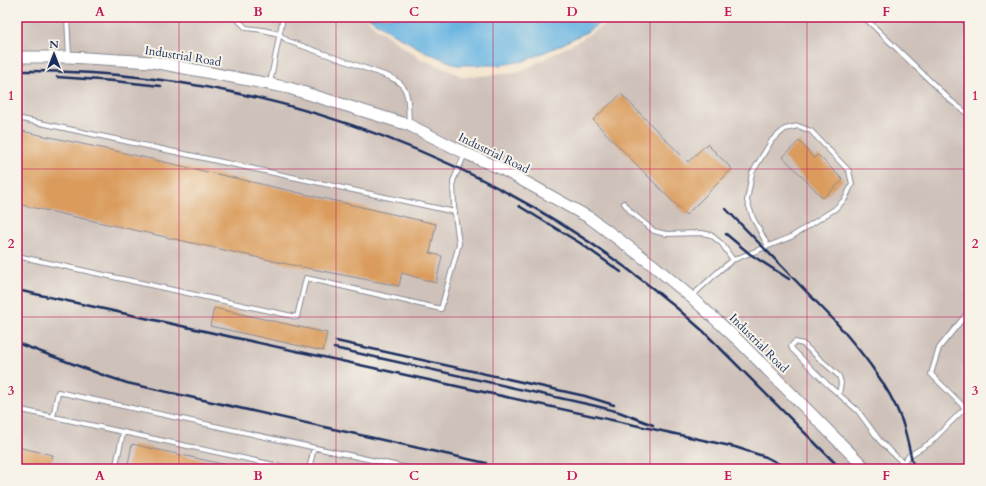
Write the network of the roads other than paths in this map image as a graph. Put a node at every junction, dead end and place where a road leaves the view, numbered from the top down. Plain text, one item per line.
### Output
1 (67, 17) edge
2 (239, 17) edge
3 (283, 17) edge
4 (864, 17) edge
5 (959, 17) edge
6 (969, 25) edge
7 (279, 34) junction
8 (17, 57) edge
9 (69, 57) junction
10 (269, 84) junction
11 (969, 115) edge
12 (17, 118) edge
13 (409, 125) junction
14 (465, 153) junction
15 (624, 203) dead end
16 (455, 212) junction
17 (768, 246) junction
18 (17, 256) edge
19 (733, 260) junction
20 (691, 297) junction
21 (969, 311) edge
22 (839, 394) junction
23 (969, 404) edge
24 (965, 408) junction
25 (17, 409) edge
26 (53, 417) junction
27 (123, 432) junction
28 (314, 448) junction
29 (903, 463) junction
30 (115, 469) edge
31 (293, 469) edge
32 (309, 469) edge
33 (413, 469) edge
34 (866, 469) edge
35 (896, 469) edge

1 - 9 lane
2 - 7 lane
3 - 7 lane
4 - 11 lane
5 - 6 lane
7 - 10 lane
7 - 13 lane
8 - 9 street, Industrial Road
9 - 10 street, Industrial Road
10 - 13 street, Industrial Road
12 - 16 lane
13 - 14 street, Industrial Road
14 - 16 lane
14 - 20 street, Industrial Road
15 - 19 lane
16 - 18 lane
17 - 17 lane
17 - 19 lane
19 - 20 lane
20 - 34 street, Industrial Road
21 - 24 lane
22 - 22 lane
22 - 29 lane
23 - 24 lane
24 - 29 lane
25 - 26 lane
26 - 27 lane
26 - 28 lane
27 - 30 lane
27 - 31 lane
28 - 32 lane
28 - 33 lane
29 - 35 lane

